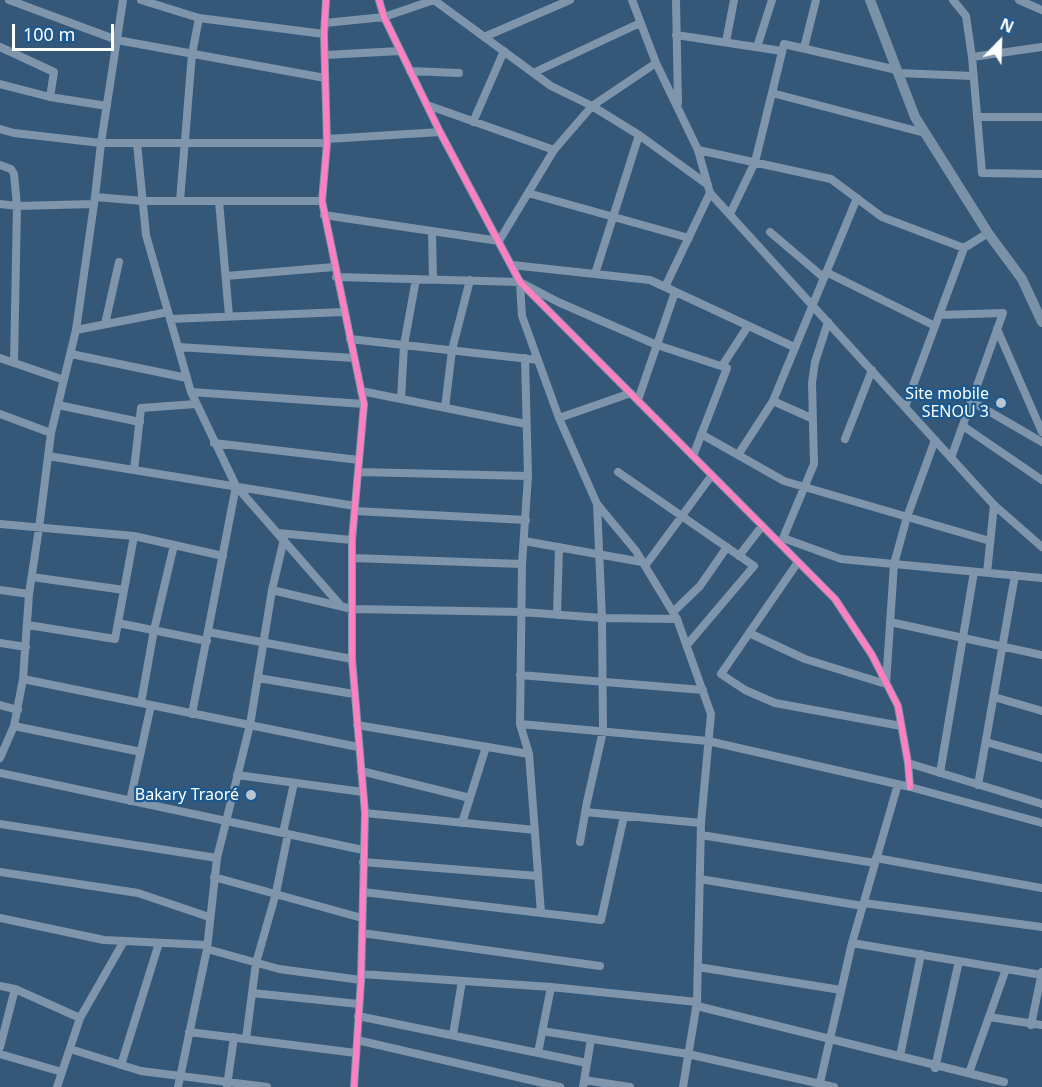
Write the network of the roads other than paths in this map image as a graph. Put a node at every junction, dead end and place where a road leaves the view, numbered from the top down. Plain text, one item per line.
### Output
1 (9, 0) edge
2 (123, 0) edge
3 (141, 0) edge
4 (326, 0) edge
5 (379, 0) edge
6 (434, 0) edge
7 (570, 0) edge
8 (632, 0) edge
9 (676, 0) edge
10 (734, 0) edge
11 (772, 0) edge
12 (816, 0) edge
13 (870, 0) edge
14 (954, 0) edge
15 (1019, 0) edge
16 (1042, 10) edge
17 (384, 17) junction
18 (200, 18) junction
19 (325, 23) junction
20 (640, 23) junction
21 (324, 34) junction
22 (676, 35) junction
23 (484, 37) junction
24 (117, 40) junction
25 (726, 42) junction
26 (0, 47) edge
27 (757, 47) junction
28 (1042, 47) edge
29 (804, 48) junction
30 (400, 51) junction
31 (504, 51) junction
32 (782, 51) junction
33 (192, 54) junction
34 (325, 55) junction
35 (972, 57) junction
36 (656, 63) junction
37 (410, 71) junction
38 (898, 71) junction
39 (459, 73) dead end
40 (533, 73) junction
41 (973, 76) junction
42 (325, 78) junction
43 (0, 84) edge
44 (772, 93) junction
45 (50, 97) junction
46 (427, 105) junction
47 (107, 106) junction
48 (592, 106) junction
49 (678, 108) junction
50 (977, 117) junction
51 (1042, 117) edge
52 (473, 122) junction
53 (0, 129) edge
54 (440, 132) junction
55 (925, 133) junction
56 (639, 135) junction
57 (327, 141) junction
58 (101, 143) junction
59 (137, 143) junction
60 (185, 143) junction
61 (554, 150) junction
62 (698, 150) junction
63 (755, 162) junction
64 (0, 165) edge
65 (1042, 174) edge
66 (709, 189) junction
67 (528, 194) junction
68 (857, 198) junction
69 (95, 201) junction
70 (143, 201) junction
71 (180, 201) junction
72 (219, 201) junction
73 (322, 201) junction
74 (0, 204) edge
75 (17, 206) junction
76 (324, 214) junction
77 (730, 214) junction
78 (613, 217) junction
79 (432, 231) junction
80 (770, 232) dead end
81 (988, 232) junction
82 (689, 238) junction
83 (499, 241) junction
84 (964, 248) junction
85 (119, 262) dead end
86 (512, 266) junction
87 (334, 267) junction
88 (595, 274) junction
89 (825, 274) junction
90 (226, 276) junction
91 (336, 277) junction
92 (416, 279) junction
93 (433, 279) junction
94 (470, 280) junction
95 (520, 282) junction
96 (665, 287) junction
97 (675, 292) junction
98 (812, 304) junction
99 (344, 312) junction
100 (939, 315) junction
101 (169, 316) junction
102 (229, 316) junction
103 (828, 322) junction
104 (1042, 322) edge
105 (105, 324) junction
106 (748, 326) junction
107 (935, 326) junction
108 (997, 329) junction
109 (76, 330) junction
110 (350, 339) junction
111 (404, 345) junction
112 (657, 345) junction
113 (178, 346) junction
114 (794, 347) junction
115 (452, 350) junction
116 (71, 354) junction
117 (0, 358) edge
118 (354, 358) junction
119 (525, 358) junction
120 (538, 360) junction
121 (14, 363) junction
122 (722, 366) junction
123 (872, 370) junction
124 (187, 378) junction
125 (64, 380) junction
126 (361, 391) junction
127 (191, 392) junction
128 (631, 393) junction
129 (401, 399) junction
130 (638, 400) junction
131 (773, 401) junction
132 (971, 401) junction
133 (196, 404) junction
134 (364, 404) junction
135 (58, 405) junction
136 (905, 407) junction
137 (445, 408) junction
138 (0, 414) edge
139 (559, 418) junction
140 (811, 418) junction
141 (140, 422) junction
142 (526, 424) junction
143 (963, 426) junction
144 (1042, 432) edge
145 (51, 433) junction
146 (701, 434) junction
147 (845, 439) dead end
148 (935, 441) junction
149 (1042, 442) edge
150 (214, 443) junction
151 (738, 455) junction
152 (48, 456) junction
153 (693, 456) junction
154 (951, 458) junction
155 (359, 460) junction
156 (134, 470) junction
157 (358, 471) junction
158 (618, 472) dead end
159 (712, 475) junction
160 (528, 476) junction
161 (1042, 480) edge
162 (236, 486) junction
163 (804, 487) junction
164 (597, 504) junction
165 (994, 506) junction
166 (355, 508) junction
167 (682, 516) junction
168 (907, 517) junction
169 (526, 520) junction
170 (0, 524) edge
171 (762, 526) junction
172 (39, 528) junction
173 (134, 536) junction
174 (281, 536) junction
175 (352, 540) junction
176 (782, 541) junction
177 (990, 541) junction
178 (524, 542) junction
179 (174, 545) junction
180 (727, 547) junction
181 (1042, 547) edge
182 (559, 548) junction
183 (598, 554) junction
184 (223, 556) junction
185 (740, 556) junction
186 (352, 558) junction
187 (798, 562) junction
188 (522, 564) junction
189 (644, 564) junction
190 (894, 564) junction
191 (974, 572) junction
192 (987, 573) junction
193 (1015, 575) junction
194 (32, 577) junction
195 (1042, 578) edge
196 (0, 590) edge
197 (124, 590) junction
198 (272, 590) junction
199 (29, 594) junction
200 (341, 606) junction
201 (352, 609) junction
202 (522, 612) junction
203 (557, 615) junction
204 (675, 615) junction
205 (602, 618) junction
206 (890, 621) junction
207 (118, 623) junction
208 (28, 625) junction
209 (154, 630) junction
210 (749, 633) junction
211 (208, 637) junction
212 (963, 638) junction
213 (0, 643) edge
214 (264, 643) junction
215 (687, 645) junction
216 (1002, 646) junction
217 (26, 647) junction
218 (1042, 655) edge
219 (352, 659) junction
220 (520, 675) junction
221 (258, 678) junction
222 (23, 679) junction
223 (603, 681) junction
224 (886, 684) junction
225 (703, 690) junction
226 (354, 694) junction
227 (993, 698) junction
228 (141, 703) junction
229 (0, 705) edge
230 (151, 705) junction
231 (18, 710) junction
232 (1042, 711) edge
233 (192, 714) junction
234 (520, 723) junction
235 (250, 725) junction
236 (357, 725) junction
237 (14, 726) junction
238 (901, 726) junction
239 (603, 731) junction
240 (708, 741) junction
241 (986, 742) junction
242 (358, 747) junction
243 (486, 747) junction
244 (141, 752) junction
245 (1, 754) edge
246 (529, 754) junction
247 (1042, 758) edge
248 (908, 763) junction
249 (361, 771) junction
250 (0, 773) edge
251 (940, 773) junction
252 (237, 775) junction
253 (294, 783) junction
254 (898, 784) junction
255 (978, 784) junction
256 (910, 787) junction
257 (363, 792) junction
258 (470, 798) junction
259 (130, 801) junction
260 (1042, 804) edge
261 (585, 812) junction
262 (365, 813) junction
263 (624, 816) junction
264 (225, 821) junction
265 (1042, 822) edge
266 (462, 823) junction
267 (701, 823) junction
268 (0, 824) edge
269 (535, 830) junction
270 (285, 834) junction
271 (700, 835) junction
272 (580, 842) dead end
273 (363, 850) junction
274 (217, 858) junction
275 (876, 861) junction
276 (363, 862) junction
277 (0, 872) edge
278 (538, 876) junction
279 (214, 877) junction
280 (700, 879) junction
281 (1042, 888) edge
282 (363, 892) junction
283 (276, 893) junction
284 (863, 904) junction
285 (541, 913) junction
286 (209, 917) junction
287 (0, 918) edge
288 (362, 918) junction
289 (1042, 927) edge
290 (362, 933) junction
291 (124, 941) junction
292 (159, 943) junction
293 (852, 943) junction
294 (207, 947) junction
295 (921, 954) junction
296 (959, 961) junction
297 (256, 963) junction
298 (600, 966) dead end
299 (698, 967) junction
300 (1006, 969) junction
301 (1042, 973) edge
302 (361, 977) junction
303 (462, 981) junction
304 (0, 986) edge
305 (551, 987) junction
306 (15, 989) junction
307 (842, 990) junction
308 (252, 993) junction
309 (359, 1004) junction
310 (697, 1004) junction
311 (358, 1016) junction
312 (989, 1017) junction
313 (80, 1018) junction
314 (1031, 1024) junction
315 (1042, 1025) edge
316 (542, 1031) junction
317 (189, 1032) junction
318 (453, 1035) junction
319 (234, 1037) junction
320 (246, 1039) junction
321 (591, 1039) junction
322 (830, 1039) junction
323 (357, 1040) junction
324 (0, 1047) edge
325 (69, 1049) junction
326 (356, 1053) junction
327 (538, 1053) junction
328 (0, 1054) edge
329 (688, 1054) junction
330 (900, 1056) junction
331 (587, 1063) junction
332 (121, 1065) junction
333 (935, 1066) junction
334 (62, 1072) junction
335 (969, 1073) junction
336 (179, 1076) junction
337 (1004, 1082) dead end
338 (584, 1083) edge
339 (228, 1085) edge
340 (820, 1085) edge
341 (57, 1087) edge
342 (178, 1087) edge
343 (267, 1087) edge
344 (354, 1087) edge
345 (560, 1087) edge
346 (630, 1087) edge
347 (682, 1087) edge
348 (834, 1087) edge

1 - 24 street
2 - 24 street
3 - 18 street
4 - 19 street
5 - 17 street
6 - 17 street
6 - 23 street
7 - 23 street
8 - 20 street
9 - 22 street
10 - 25 street
11 - 27 street
12 - 29 street
13 - 38 street
14 - 35 street
15 - 16 street
17 - 19 street
17 - 30 street
18 - 21 street
18 - 33 street
19 - 21 street
20 - 36 street
20 - 40 street
21 - 34 street
22 - 25 street
22 - 49 street
23 - 31 street
24 - 33 street
24 - 47 street
25 - 27 street
26 - 45 street
27 - 32 street
28 - 35 street
29 - 32 street
29 - 38 street
30 - 34 street
30 - 37 street
31 - 40 street
31 - 52 street
32 - 44 street
33 - 42 street
33 - 60 street
34 - 42 street
35 - 41 street
36 - 48 street
36 - 49 street
37 - 39 street
37 - 46 street
38 - 41 street
38 - 55 street
40 - 48 street
41 - 50 street
42 - 57 street
43 - 45 street
44 - 55 street
44 - 63 street
45 - 47 street
46 - 52 street
46 - 54 street
47 - 58 street
48 - 56 street
48 - 61 street
49 - 62 street
50 - 51 street
50 - 65 street
52 - 61 street
53 - 58 street
54 - 57 street
54 - 83 street
55 - 81 street
56 - 66 street
56 - 78 street
57 - 60 street
57 - 73 street
58 - 59 street
58 - 69 street
59 - 60 street
59 - 70 street
60 - 71 street
61 - 67 street
62 - 63 street
62 - 66 street
63 - 68 street
63 - 77 street
64 - 75 street
66 - 77 street
66 - 82 street
67 - 78 street
67 - 83 street
68 - 84 street
68 - 89 street
69 - 70 street
69 - 75 street
69 - 109 street
70 - 71 street
70 - 101 street
71 - 72 street
72 - 73 street
72 - 90 street
73 - 76 street
74 - 75 street
75 - 121 street
76 - 79 street
76 - 87 street
77 - 98 street
78 - 82 street
78 - 88 street
79 - 83 street
79 - 93 street
80 - 89 street
81 - 84 street
81 - 104 street
82 - 96 street
83 - 86 street
84 - 100 street
85 - 105 street
86 - 88 street
86 - 95 street
87 - 90 street
87 - 91 street
88 - 96 street
89 - 98 street
89 - 107 street
90 - 102 street
91 - 92 street
91 - 99 street
92 - 93 street
92 - 111 street
93 - 94 street
94 - 95 street
94 - 115 street
95 - 112 street
95 - 120 street
95 - 128 street
96 - 97 street
97 - 106 street
97 - 112 street
98 - 103 street
98 - 114 street
99 - 102 street
99 - 110 street
100 - 107 street
100 - 108 street
101 - 102 street
101 - 105 street
101 - 113 street
103 - 123 street
103 - 140 street
105 - 109 street
106 - 114 street
106 - 122 street
107 - 136 street
108 - 132 street
108 - 144 street
109 - 116 street
110 - 111 street
110 - 118 street
111 - 115 street
111 - 129 street
112 - 122 street
112 - 130 street
113 - 118 street
113 - 124 street
114 - 131 street
115 - 119 street
115 - 137 street
116 - 124 street
116 - 125 street
117 - 121 street
118 - 126 street
119 - 120 street
119 - 142 street
120 - 139 street
121 - 125 street
122 - 146 street
123 - 136 street
123 - 147 street
124 - 127 street
125 - 135 street
126 - 129 street
126 - 134 street
127 - 133 street
127 - 134 street
128 - 130 street
128 - 139 street
129 - 137 street
130 - 153 street
131 - 140 street
131 - 151 street
132 - 143 street
132 - 149 street
133 - 141 street
133 - 150 street
134 - 155 street
135 - 141 street
135 - 145 street
136 - 148 street
137 - 142 street
138 - 145 street
139 - 164 street
140 - 163 street
141 - 156 street
142 - 160 street
143 - 154 street
143 - 161 street
145 - 152 street
146 - 151 street
146 - 153 street
148 - 154 street
148 - 168 street
150 - 155 street
150 - 162 street
151 - 163 street
152 - 156 street
152 - 172 street
153 - 159 street
154 - 165 street
155 - 157 street
156 - 162 street
157 - 160 street
157 - 166 street
158 - 167 street
159 - 167 street
159 - 171 street
160 - 169 street
162 - 166 street
162 - 174 street
162 - 184 street
163 - 168 street
163 - 176 street
164 - 183 street
164 - 189 street
165 - 177 street
165 - 181 street
166 - 169 street
166 - 175 street
167 - 180 street
167 - 189 street
168 - 177 street
168 - 190 street
169 - 178 street
170 - 172 street
171 - 176 street
171 - 185 street
172 - 173 street
172 - 194 street
173 - 179 street
173 - 197 street
174 - 175 street
174 - 198 street
174 - 200 street
175 - 186 street
176 - 187 street
176 - 190 street
177 - 192 street
178 - 182 street
178 - 188 street
179 - 184 street
179 - 209 street
180 - 185 street
180 - 204 street
182 - 183 street
182 - 203 street
183 - 189 street
183 - 205 street
184 - 211 street
185 - 215 street
186 - 188 street
186 - 201 street
187 - 210 street
187 - 224 street
188 - 202 street
189 - 204 street
190 - 191 street
190 - 206 street
191 - 192 street
191 - 212 street
192 - 193 street
193 - 195 street
193 - 216 street
194 - 197 street
194 - 199 street
196 - 199 street
197 - 207 street
198 - 200 street
198 - 214 street
199 - 208 street
200 - 201 street
201 - 202 street
201 - 219 street
202 - 203 street
202 - 220 street
203 - 205 street
204 - 205 street
204 - 215 street
205 - 223 street
206 - 212 street
206 - 224 street
207 - 208 street
207 - 209 street
208 - 217 street
209 - 211 street
209 - 228 street
210 - 224 street
210 - 238 street
211 - 214 street
211 - 233 street
212 - 216 street
212 - 251 street
213 - 217 street
214 - 219 street
214 - 221 street
215 - 225 street
216 - 218 street
216 - 227 street
217 - 222 street
219 - 226 street
220 - 223 street
220 - 234 street
221 - 226 street
221 - 235 street
222 - 228 street
222 - 231 street
223 - 225 street
223 - 239 street
224 - 238 street
225 - 240 street
226 - 236 street
227 - 232 street
227 - 241 street
228 - 230 street
229 - 231 street
230 - 233 street
230 - 244 street
231 - 237 street
233 - 235 street
234 - 239 street
234 - 246 street
235 - 242 street
235 - 252 street
236 - 242 street
236 - 243 street
237 - 244 street
237 - 245 street
238 - 248 street
239 - 240 street
239 - 261 street
240 - 254 street
240 - 267 street
241 - 247 street
241 - 255 street
242 - 249 street
243 - 246 street
243 - 258 street
244 - 259 street
246 - 269 street
248 - 251 street
248 - 256 street
249 - 257 street
249 - 258 street
250 - 259 street
251 - 255 street
252 - 253 street
252 - 264 street
253 - 257 street
253 - 270 street
254 - 256 street
254 - 275 street
255 - 260 street
256 - 265 street
257 - 262 street
258 - 266 street
259 - 264 street
261 - 263 street
261 - 272 street
262 - 266 street
262 - 273 street
263 - 267 street
263 - 285 street
264 - 270 street
264 - 274 street
266 - 269 street
267 - 271 street
268 - 274 street
269 - 278 street
270 - 273 street
270 - 283 street
271 - 275 street
271 - 280 street
273 - 276 street
274 - 279 street
275 - 281 street
275 - 284 street
276 - 278 street
276 - 282 street
277 - 286 street
278 - 285 street
279 - 283 street
279 - 286 street
280 - 284 street
280 - 299 street
282 - 285 street
282 - 288 street
283 - 288 street
283 - 297 street
284 - 289 street
284 - 293 street
286 - 294 street
287 - 291 street
288 - 290 street
290 - 298 street
290 - 302 street
291 - 292 street
291 - 313 street
292 - 294 street
292 - 332 street
293 - 295 street
293 - 307 street
294 - 297 street
294 - 317 street
295 - 296 street
295 - 330 street
296 - 300 street
296 - 333 street
297 - 302 street
297 - 308 street
299 - 307 street
299 - 310 street
300 - 301 street
300 - 312 street
301 - 314 street
302 - 303 street
302 - 309 street
303 - 305 street
303 - 318 street
304 - 306 street
305 - 310 street
305 - 316 street
306 - 313 street
306 - 324 street
307 - 322 street
308 - 309 street
308 - 320 street
309 - 311 street
310 - 322 street
310 - 329 street
311 - 318 street
311 - 323 street
312 - 314 street
312 - 335 street
313 - 325 street
314 - 315 street
316 - 321 street
316 - 327 street
317 - 319 street
317 - 336 street
318 - 327 street
319 - 320 street
319 - 339 street
320 - 326 street
321 - 329 street
321 - 331 street
322 - 330 street
322 - 340 street
323 - 326 street
323 - 345 street
325 - 332 street
325 - 334 street
326 - 344 street
327 - 331 street
328 - 334 street
329 - 340 street
329 - 347 street
330 - 333 street
331 - 338 street
332 - 336 street
333 - 335 street
334 - 341 street
335 - 337 street
336 - 339 street
336 - 342 street
338 - 346 street
339 - 343 street
340 - 348 street

